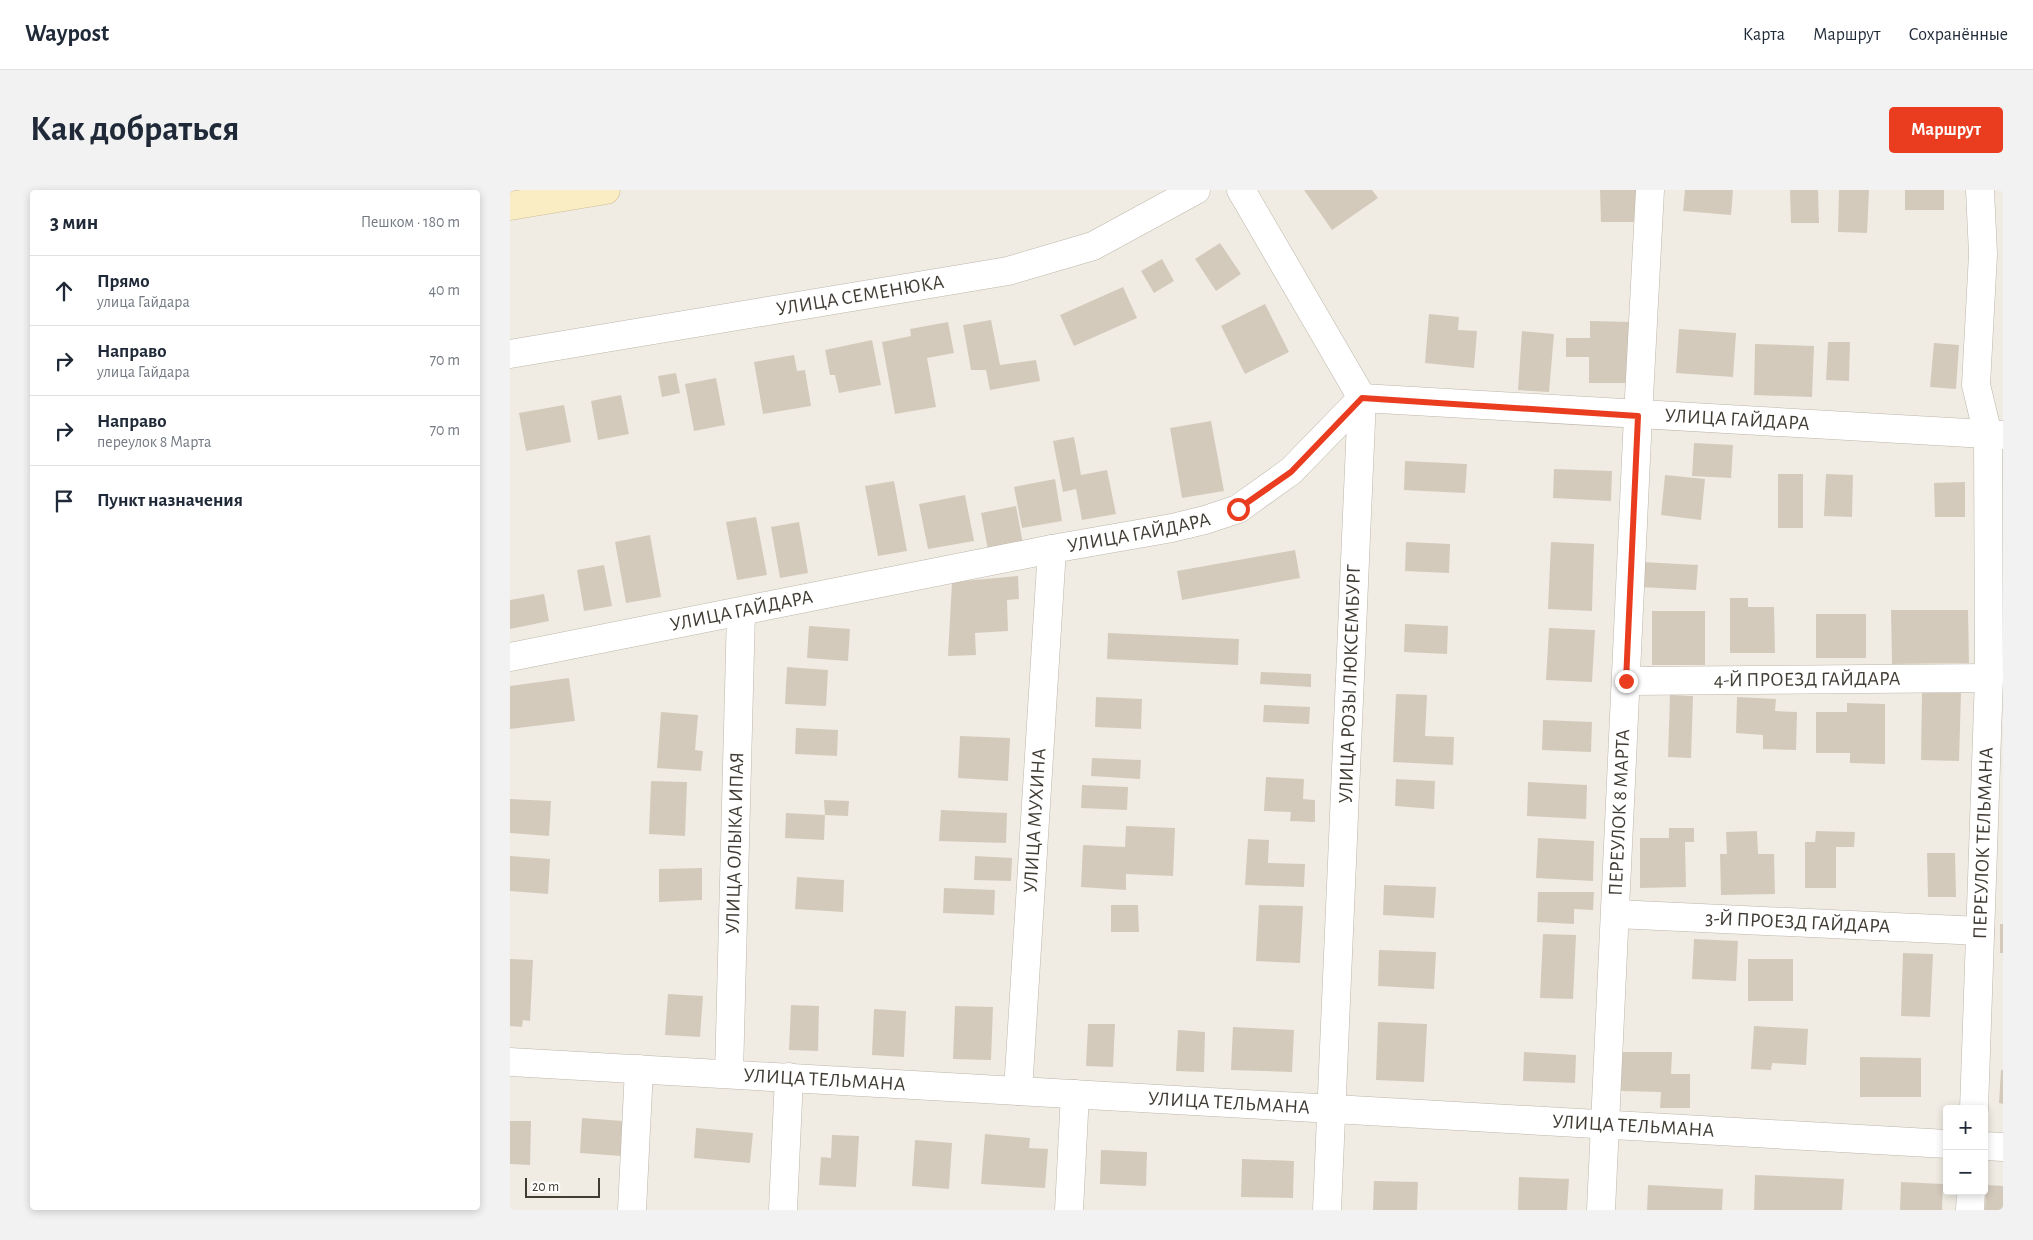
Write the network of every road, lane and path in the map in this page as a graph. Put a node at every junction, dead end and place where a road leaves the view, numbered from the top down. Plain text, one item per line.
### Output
1 (606, 190) edge
2 (1196, 190) edge
3 (1241, 190) edge
4 (1650, 190) edge
5 (1980, 190) edge
6 (510, 206) edge
7 (510, 354) edge
8 (1362, 398) junction
9 (1638, 416) junction
10 (1996, 435) edge
11 (1052, 549) junction
12 (741, 612) junction
13 (510, 657) edge
14 (1989, 678) junction
15 (1626, 681) junction
16 (1616, 914) junction
17 (1980, 931) junction
18 (510, 1062) edge
19 (639, 1069) junction
20 (729, 1074) junction
21 (789, 1078) junction
22 (1018, 1091) junction
23 (1075, 1094) junction
24 (1974, 1105) edge
25 (1331, 1109) junction
26 (1606, 1125) junction
27 (1943, 1144) edge
28 (1988, 1146) edge
29 (2003, 1147) edge
30 (1971, 1195) edge
31 (632, 1210) edge
32 (783, 1210) edge
33 (1068, 1210) edge
34 (1327, 1210) edge
35 (1601, 1210) edge
36 (1970, 1210) edge

1 - 6 main road
2 - 7 street, УЛИЦА СЕМЕНЮКА
3 - 8 street
4 - 9 street, ПЕРЕУЛОК 8 МАРТА
5 - 10 street, ПЕРЕУЛОК ТЕЛЬМАНА
8 - 9 street, УЛИЦА ГАЙДАРА
8 - 11 street, УЛИЦА ГАЙДАРА
8 - 25 street, УЛИЦА РОЗЫ ЛЮКСЕМБУРГ
9 - 10 street, УЛИЦА ГАЙДАРА
9 - 15 street, ПЕРЕУЛОК 8 МАРТА
10 - 14 street, ПЕРЕУЛОК ТЕЛЬМАНА
11 - 12 street, УЛИЦА ГАЙДАРА
11 - 22 street, УЛИЦА МУХИНА
12 - 13 street, УЛИЦА ГАЙДАРА
12 - 20 street, УЛИЦА ОЛЫКА ИПАЯ
14 - 15 street, 4-Й ПРОЕЗД ГАЙДАРА
14 - 17 street, ПЕРЕУЛОК ТЕЛЬМАНА
15 - 16 street, ПЕРЕУЛОК 8 МАРТА
16 - 17 street, 3-Й ПРОЕЗД ГАЙДАРА
16 - 26 street, ПЕРЕУЛОК 8 МАРТА
17 - 24 street, ПЕРЕУЛОК ТЕЛЬМАНА
18 - 19 street, УЛИЦА ТЕЛЬМАНА
19 - 20 street, УЛИЦА ТЕЛЬМАНА
19 - 31 street
20 - 21 street, УЛИЦА ТЕЛЬМАНА
21 - 22 street, УЛИЦА ТЕЛЬМАНА
21 - 32 street
22 - 23 street, УЛИЦА ТЕЛЬМАНА
23 - 25 street, УЛИЦА ТЕЛЬМАНА
23 - 33 street
25 - 26 street, УЛИЦА ТЕЛЬМАНА
25 - 34 street, УЛИЦА РОЗЫ ЛЮКСЕМБУРГ
26 - 27 street, УЛИЦА ТЕЛЬМАНА
26 - 35 street, ПЕРЕУЛОК 8 МАРТА
28 - 29 street
30 - 36 street

